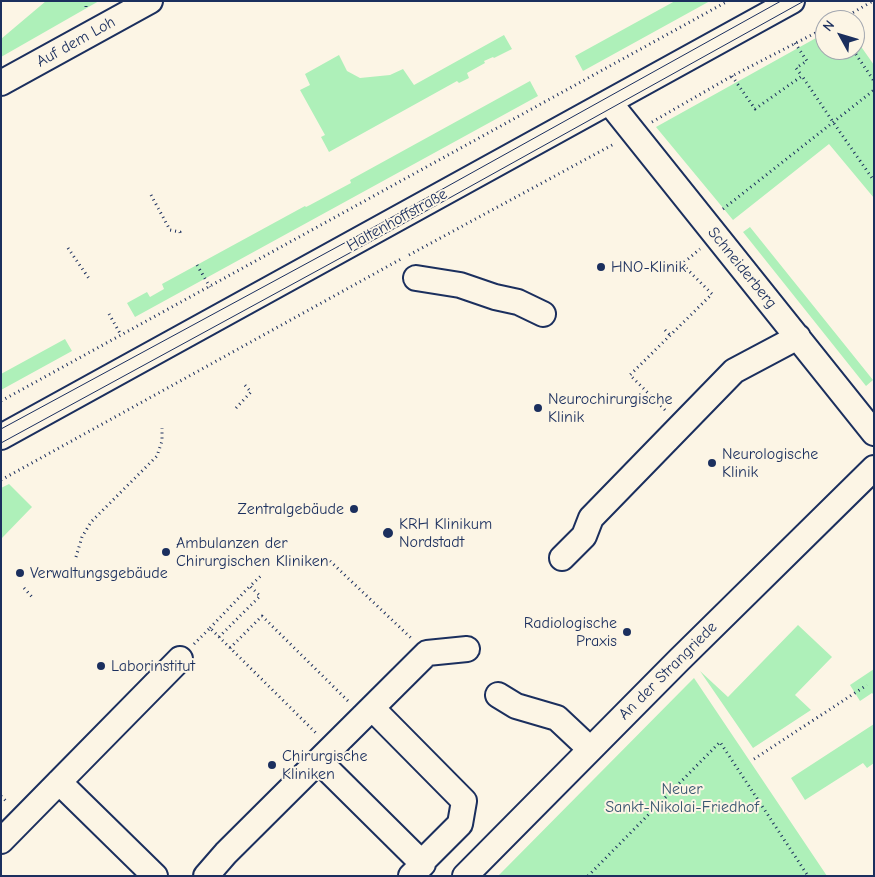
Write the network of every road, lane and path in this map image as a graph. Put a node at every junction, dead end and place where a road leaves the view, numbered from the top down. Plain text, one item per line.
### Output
1 (150, 1) edge
2 (728, 1) edge
3 (792, 1) edge
4 (874, 1) edge
5 (858, 10) edge
6 (815, 33) edge
7 (795, 43) junction
8 (860, 60) edge
9 (732, 76) junction
10 (802, 76) junction
11 (874, 81) edge
12 (1, 83) edge
13 (874, 90) edge
14 (610, 103) junction
15 (833, 122) junction
16 (634, 133) junction
17 (874, 177) edge
18 (151, 195) dead end
19 (705, 223) junction
20 (181, 236) dead end
21 (68, 248) dead end
22 (695, 252) dead end
23 (197, 265) dead end
24 (416, 278) dead end
25 (90, 280) dead end
26 (210, 286) junction
27 (109, 314) dead end
28 (543, 314) dead end
29 (665, 330) dead end
30 (121, 335) junction
31 (670, 336) junction
32 (798, 338) junction
33 (242, 383) dead end
34 (1, 401) edge
35 (236, 408) dead end
36 (681, 426) junction
37 (162, 428) dead end
38 (874, 433) edge
39 (1, 437) edge
40 (874, 468) edge
41 (1, 480) edge
42 (76, 557) dead end
43 (562, 558) dead end
44 (330, 561) dead end
45 (263, 574) dead end
46 (250, 586) junction
47 (24, 588) dead end
48 (34, 599) dead end
49 (210, 628) junction
50 (219, 637) junction
51 (230, 648) junction
52 (467, 649) dead end
53 (427, 653) junction
54 (180, 659) joint
55 (867, 685) dead end
56 (498, 695) dead end
57 (367, 712) junction
58 (590, 749) junction
59 (325, 754) junction
60 (754, 759) dead end
61 (59, 782) junction
62 (1, 841) edge
63 (417, 869) edge
64 (155, 876) edge
65 (206, 876) edge
66 (465, 876) edge
67 (588, 876) edge
68 (808, 876) edge

1 - 12 street, Auf dem Loh
2 - 26 path
3 - 14 street, Haltenhoffstraße
4 - 5 path
6 - 7 path
7 - 9 path
7 - 10 path
8 - 11 path
9 - 10 path
9 - 16 path
10 - 15 path
13 - 15 path
14 - 16 street, Schneiderberg
14 - 39 street, Haltenhoffstraße
15 - 17 path
15 - 19 path
16 - 19 street, Schneiderberg
16 - 41 path
18 - 20 path
19 - 32 street, Schneiderberg
21 - 25 path
22 - 31 path
23 - 26 path
24 - 28 street
26 - 30 path
27 - 30 path
29 - 31 path
30 - 34 path
31 - 36 path
32 - 36 street
32 - 38 street, Schneiderberg
33 - 35 path
36 - 43 street
37 - 42 path
40 - 58 street, An der Strangriede
44 - 53 path
45 - 46 path
46 - 49 path
46 - 50 path
47 - 48 path
49 - 50 path
49 - 54 path
50 - 51 path
51 - 57 path
51 - 59 path
52 - 53 street
53 - 57 street
54 - 61 street
55 - 60 path
56 - 58 street
57 - 59 street
57 - 63 street
58 - 66 street, An der Strangriede
59 - 63 street
59 - 65 street
61 - 62 street
61 - 64 street
67 - 68 path

